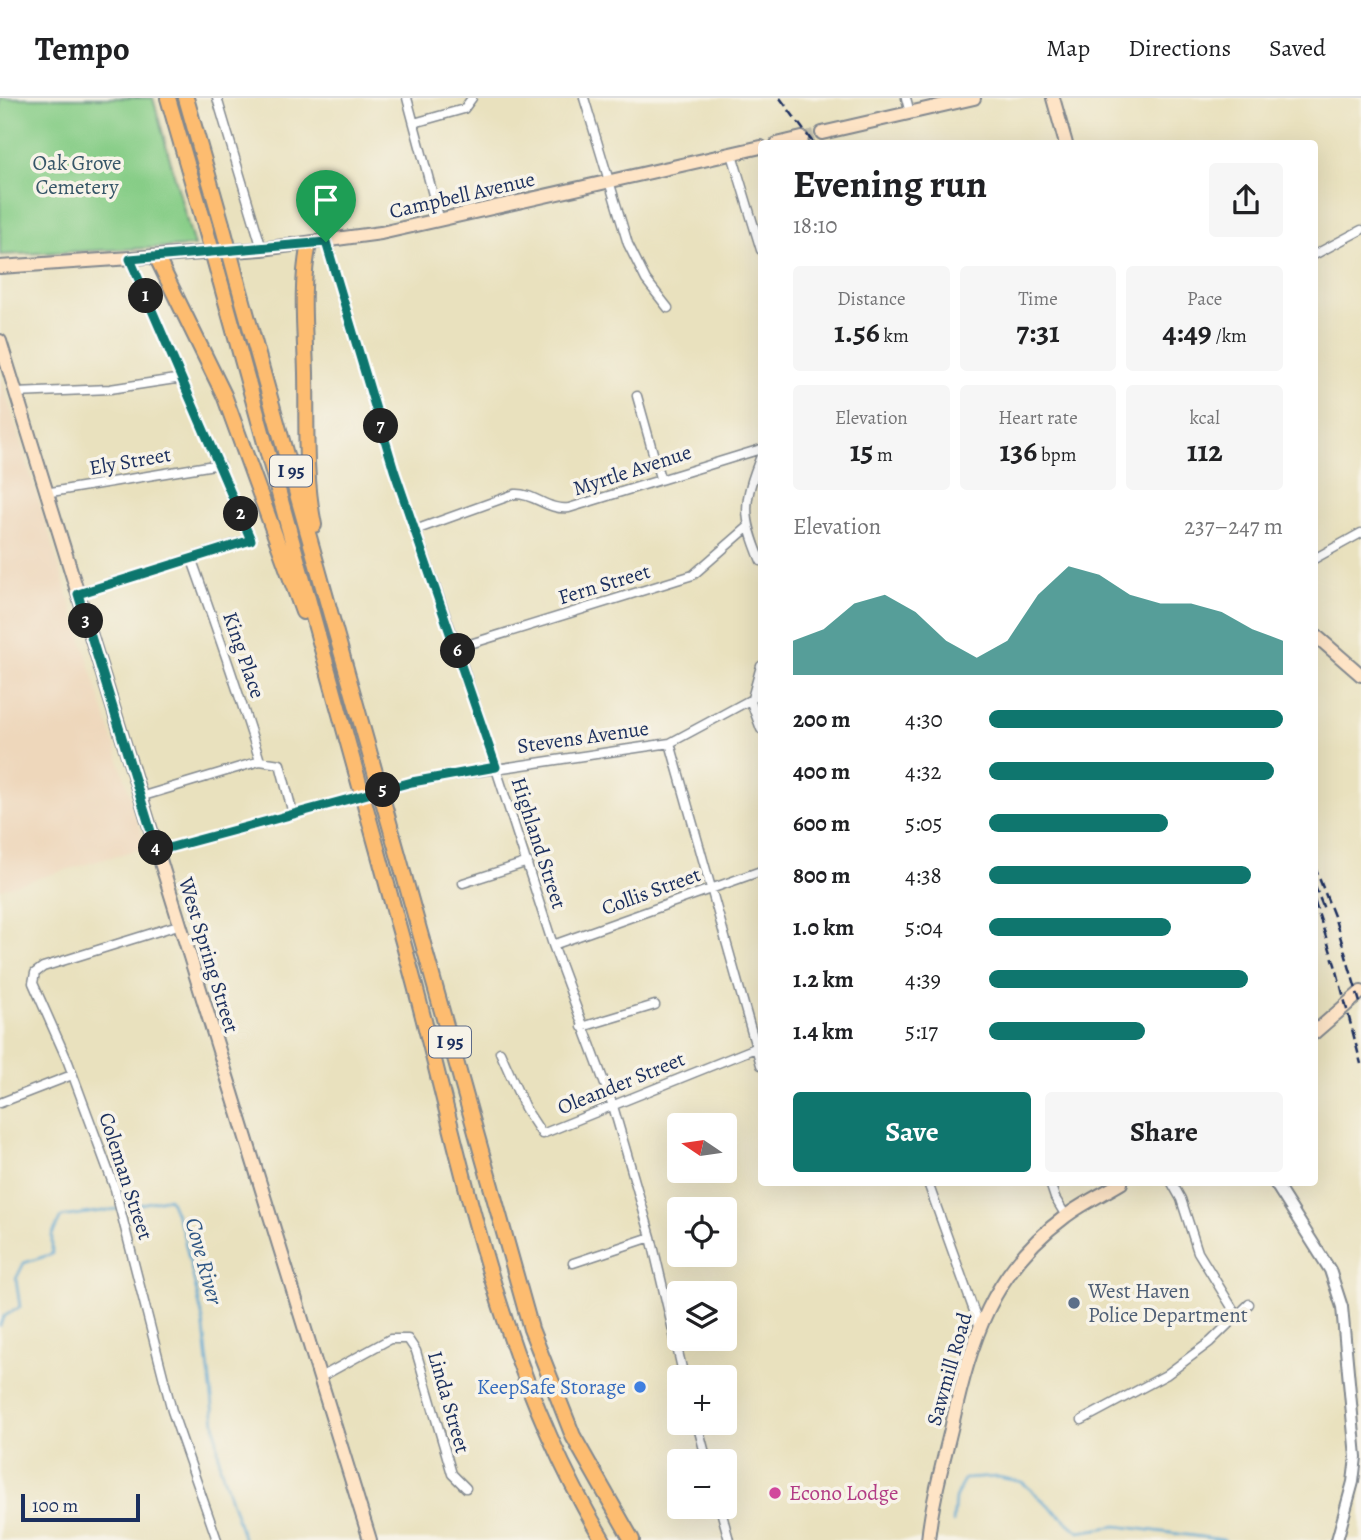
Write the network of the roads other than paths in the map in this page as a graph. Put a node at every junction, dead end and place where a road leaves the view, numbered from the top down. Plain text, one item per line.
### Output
1 (169, 98) edge
2 (187, 98) edge
3 (217, 98) edge
4 (407, 98) edge
5 (472, 98) edge
6 (584, 98) edge
7 (906, 98) edge
8 (974, 98) edge
9 (1053, 98) edge
10 (910, 113) junction
11 (414, 123) junction
12 (822, 133) tunnel mouth
13 (802, 138) dead end
14 (792, 140) edge
15 (1065, 140) edge
16 (758, 148) edge
17 (732, 154) junction
18 (610, 182) junction
19 (440, 221) junction
20 (1361, 230) edge
21 (758, 240) edge
22 (326, 242) junction
23 (309, 244) junction
24 (261, 249) junction
25 (1318, 251) edge
26 (157, 258) junction
27 (130, 259) junction
28 (0, 267) edge
29 (668, 308) dead end
30 (0, 341) edge
31 (182, 378) junction
32 (16, 393) junction
33 (637, 396) dead end
34 (758, 450) edge
35 (220, 464) junction
36 (758, 465) edge
37 (660, 478) junction
38 (45, 493) junction
39 (747, 528) junction
40 (415, 530) junction
41 (1361, 533) edge
42 (758, 554) edge
43 (1318, 557) edge
44 (192, 560) junction
45 (78, 594) junction
46 (1318, 637) edge
47 (457, 648) junction
48 (344, 663) junction
49 (1361, 674) edge
50 (758, 677) edge
51 (758, 696) edge
52 (751, 702) junction
53 (758, 721) edge
54 (670, 743) junction
55 (350, 748) junction
56 (260, 761) junction
57 (496, 767) junction
58 (140, 797) junction
59 (293, 814) junction
60 (157, 851) junction
61 (528, 862) junction
62 (758, 872) edge
63 (463, 883) dead end
64 (710, 889) junction
65 (178, 925) junction
66 (553, 945) junction
67 (1361, 992) edge
68 (655, 1004) dead end
69 (582, 1027) junction
70 (1318, 1030) edge
71 (758, 1044) edge
72 (758, 1047) edge
73 (500, 1052) dead end
74 (72, 1075) junction
75 (0, 1104) edge
76 (613, 1106) junction
77 (929, 1186) edge
78 (1052, 1186) edge
79 (1116, 1186) edge
80 (1174, 1186) edge
81 (1277, 1186) edge
82 (1066, 1216) junction
83 (651, 1237) junction
84 (573, 1263) dead end
85 (1249, 1304) dead end
86 (1236, 1314) junction
87 (979, 1325) junction
88 (681, 1365) edge
89 (319, 1378) junction
90 (1082, 1420) dead end
91 (466, 1488) dead end
92 (723, 1519) edge
93 (217, 1540) edge
94 (370, 1540) edge
95 (603, 1540) edge
96 (632, 1540) edge
97 (729, 1540) edge
98 (928, 1540) edge
99 (1337, 1540) edge

1 - 55 highway, I 95, bridge
2 - 48 highway, I 95, bridge
3 - 24 street
4 - 11 street
5 - 11 street
6 - 18 street
7 - 10 street
8 - 10 main road
9 - 15 main road
10 - 12 main road
11 - 19 street
13 - 14 main road
16 - 17 main road, Campbell Avenue
17 - 18 main road, Campbell Avenue
17 - 21 street
18 - 19 main road, Campbell Avenue
18 - 29 street
19 - 22 main road, Campbell Avenue
20 - 25 street
22 - 23 main road, Campbell Avenue
22 - 40 street, Highland Street
23 - 24 main road, Campbell Avenue
23 - 48 highway
24 - 26 main road, Campbell Avenue
26 - 27 main road, Campbell Avenue
26 - 55 highway
27 - 28 main road, Campbell Avenue
27 - 31 street
30 - 32 main road, West Spring Street
31 - 32 street
31 - 35 street
32 - 38 main road, West Spring Street
33 - 37 street
34 - 37 street, Myrtle Avenue
35 - 38 street, Ely Street
35 - 44 street
36 - 39 street
37 - 40 street, Myrtle Avenue
38 - 45 main road, West Spring Street
39 - 42 street
39 - 47 street, Fern Street
40 - 47 street, Highland Street
41 - 43 street
44 - 45 street
44 - 56 street, King Place
45 - 58 main road, West Spring Street
46 - 49 main road
47 - 57 street, Highland Street
48 - 96 highway, I 95
50 - 52 street
51 - 52 street, Stevens Avenue
52 - 53 street
52 - 54 street, Stevens Avenue
54 - 57 street, Stevens Avenue
54 - 64 street
55 - 95 highway, I 95
56 - 58 street
56 - 59 street
57 - 59 street, Stevens Avenue, bridge
57 - 61 street, Highland Street
58 - 60 main road, West Spring Street
59 - 60 street, Stevens Avenue
60 - 65 main road, West Spring Street
61 - 63 street
61 - 66 street, Highland Street
62 - 64 street, Collis Street
64 - 66 street, Collis Street
64 - 71 street
65 - 74 street, Coleman Street
65 - 89 main road, West Spring Street
66 - 69 street, Highland Street
67 - 70 main road
68 - 69 street
69 - 76 street, Highland Street
72 - 76 street, Oleander Street
73 - 76 street, Oleander Street
74 - 75 street
74 - 93 street, Coleman Street
76 - 83 street, Highland Street
77 - 87 street
78 - 82 street
79 - 82 main road, Sawmill Road
80 - 86 street
81 - 99 street
82 - 87 main road, Sawmill Road
83 - 84 street
83 - 88 street, Highland Street
85 - 86 street
86 - 90 street
87 - 98 main road, Sawmill Road
89 - 91 street, Linda Street
89 - 94 main road, West Spring Street
92 - 97 street

